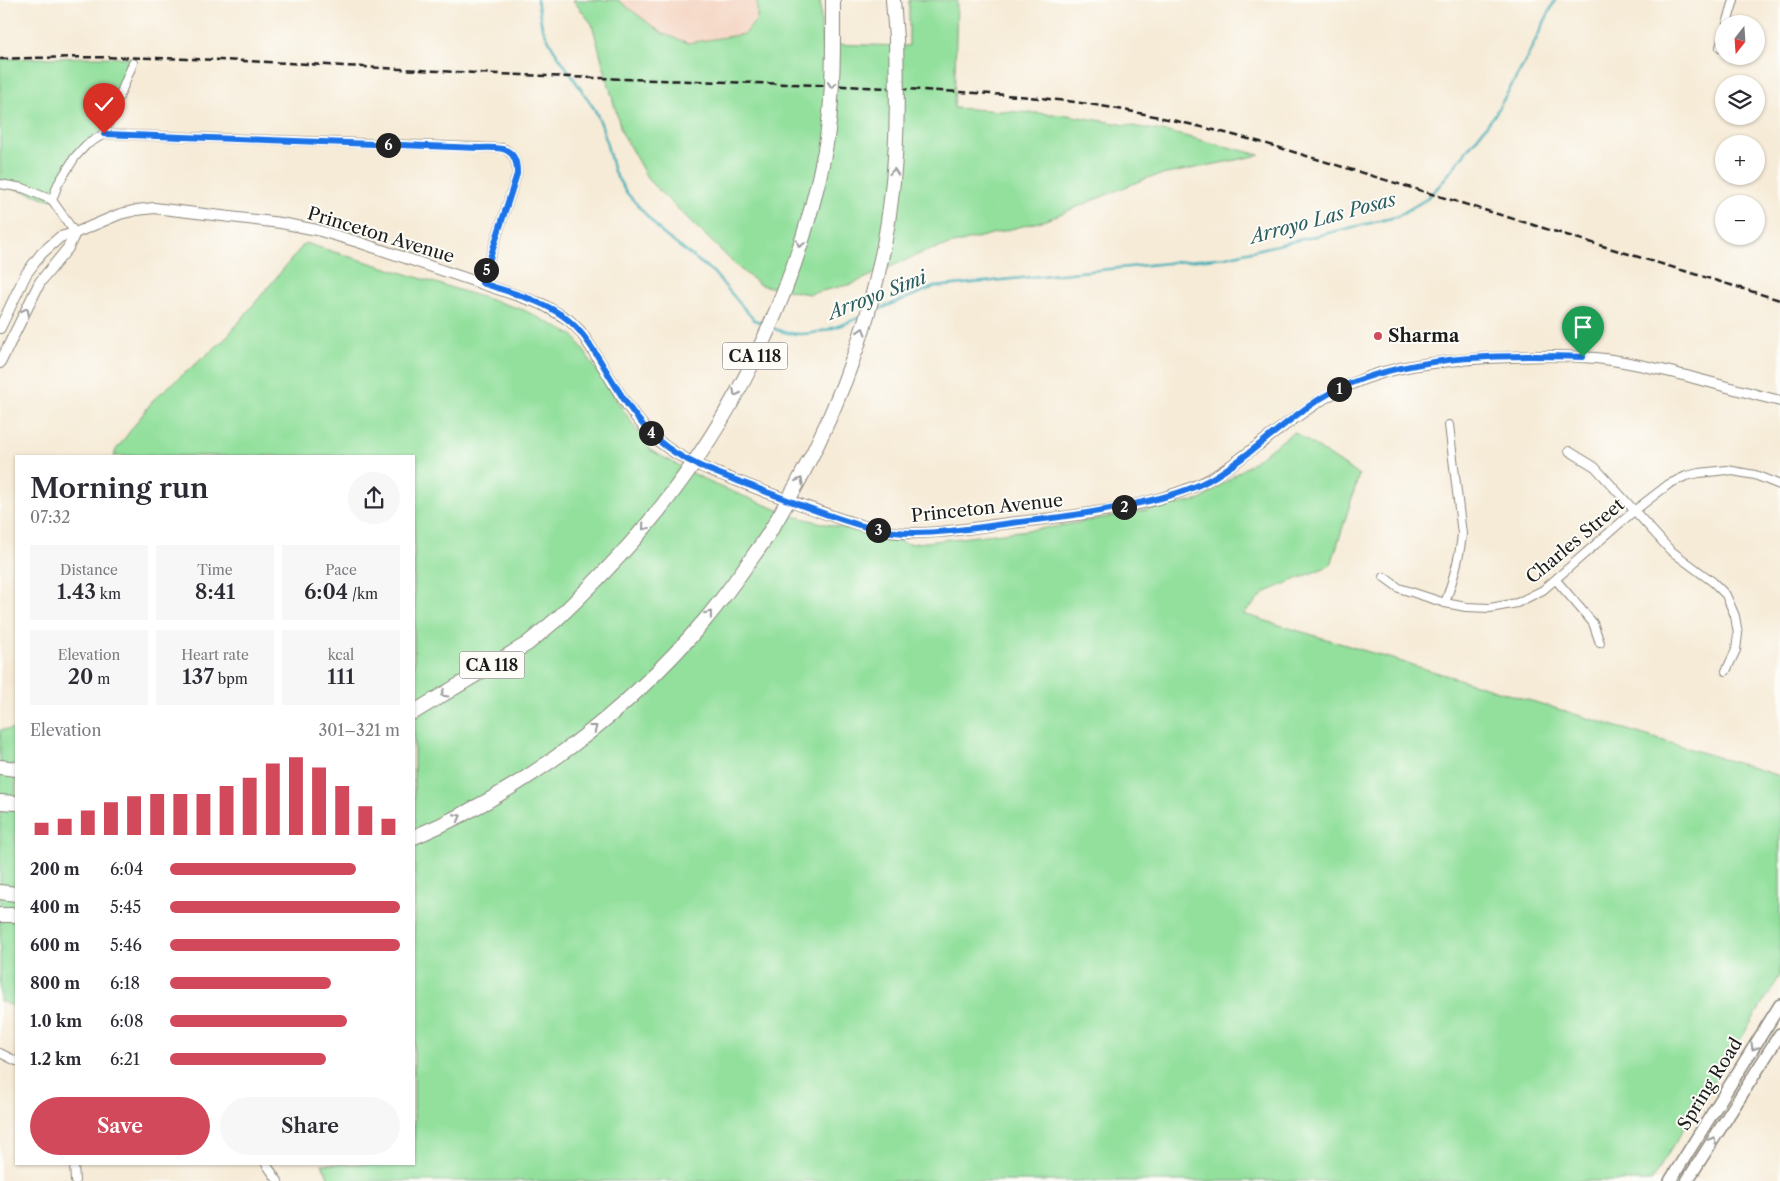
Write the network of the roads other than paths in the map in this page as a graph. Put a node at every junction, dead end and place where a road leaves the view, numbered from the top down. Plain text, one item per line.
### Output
1 (834, 0) edge
2 (895, 0) edge
3 (1734, 0) edge
4 (1730, 15) edge
5 (133, 63) dead end
6 (104, 134) junction
7 (0, 184) edge
8 (52, 200) junction
9 (75, 233) junction
10 (482, 283) junction
11 (0, 328) edge
12 (0, 363) edge
13 (1780, 401) edge
14 (1449, 425) dead end
15 (1569, 451) dead end
16 (1780, 485) edge
17 (1634, 511) junction
18 (1384, 577) dead end
19 (1556, 580) junction
20 (1445, 603) junction
21 (1600, 643) dead end
22 (1726, 671) dead end
23 (417, 708) edge
24 (0, 767) edge
25 (15, 769) edge
26 (0, 802) edge
27 (15, 803) edge
28 (415, 837) edge
29 (0, 892) edge
30 (15, 894) edge
31 (0, 915) edge
32 (15, 915) edge
33 (1780, 1005) edge
34 (1780, 1034) edge
35 (0, 1053) edge
36 (15, 1060) edge
37 (74, 1165) edge
38 (267, 1165) edge
39 (75, 1181) edge
40 (278, 1181) edge
41 (1670, 1181) edge
42 (1687, 1181) edge

1 -> 23 highway, CA 118, bridge
28 -> 2 highway, bridge
3 - 4 street
5 - 6 street
6 - 8 street
6 - 10 street
7 - 8 street
8 - 9 street
9 - 10 street, Princeton Avenue
9 - 11 street, Princeton Avenue
12 -> 9 street
10 - 13 street, Princeton Avenue
14 - 20 street
15 - 17 street
16 - 17 street, Charles Street
17 - 19 street, Charles Street
17 - 22 street
18 - 20 street, Charles Street
19 - 20 street, Charles Street
19 - 21 street
24 - 25 highway
26 - 27 highway
29 - 30 highway
31 - 32 highway
33 -> 41 main road, Spring Road
42 -> 34 main road, Spring Road
35 - 36 street
37 - 39 street
38 - 40 street

